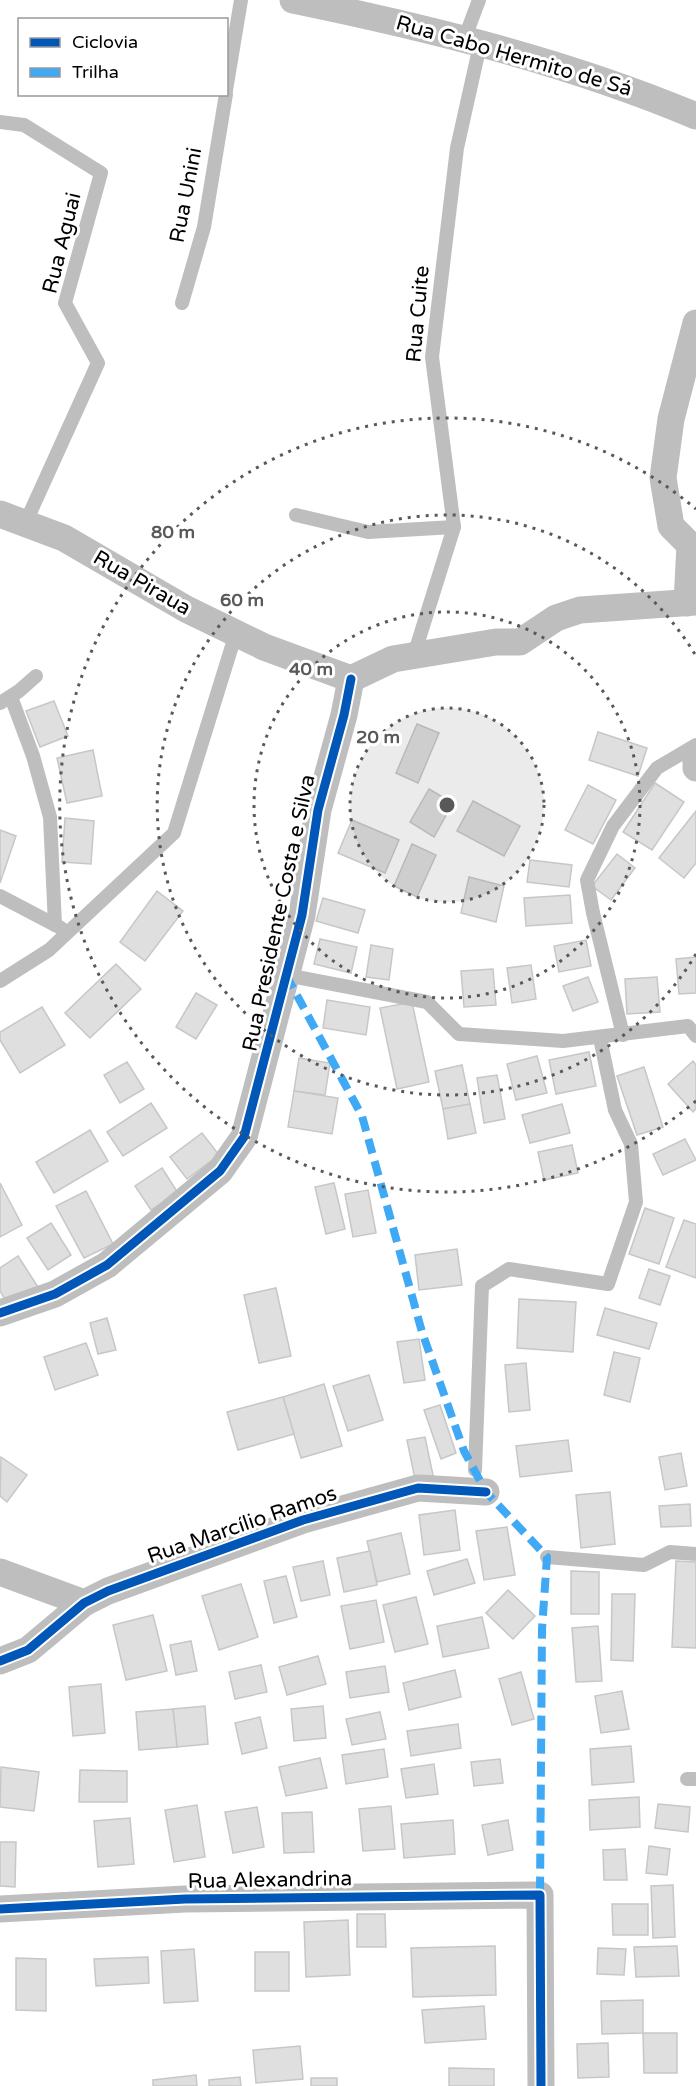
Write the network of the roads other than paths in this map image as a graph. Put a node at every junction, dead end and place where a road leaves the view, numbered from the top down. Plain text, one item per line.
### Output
1 (241, 0) edge
2 (293, 0) edge
3 (479, 0) edge
4 (472, 43) junction
5 (228, 78) edge
6 (226, 96) edge
7 (696, 116) edge
8 (0, 122) edge
9 (182, 303) dead end
10 (696, 323) edge
11 (0, 514) edge
12 (296, 515) dead end
13 (25, 524) junction
14 (454, 527) junction
15 (691, 603) edge
16 (236, 633) junction
17 (414, 655) junction
18 (36, 676) dead end
19 (351, 679) junction
20 (5, 700) edge
21 (696, 745) edge
22 (696, 758) edge
23 (696, 768) edge
24 (0, 896) edge
25 (55, 925) junction
26 (69, 931) junction
27 (286, 975) junction
28 (0, 981) edge
29 (692, 1031) edge
30 (623, 1035) junction
31 (600, 1038) junction
32 (0, 1313) edge
33 (481, 1481) joint
34 (696, 1554) edge
35 (547, 1557) dead end
36 (0, 1572) edge
37 (84, 1603) junction
38 (0, 1661) edge
39 (0, 1909) edge
40 (541, 2086) edge

1 - 5 lane
2 - 4 street, Rua Cabo Hermito de Sá
3 - 4 lane, Rua Cuite
4 - 7 street, Rua Cabo Hermito de Sá
4 - 14 lane, Rua Cuite
6 - 9 lane, Rua Unini
8 - 13 lane, Rua Aguai
10 - 15 street
11 - 13 street, Rua Piraua
12 - 14 lane
13 - 16 street, Rua Piraua
14 - 17 lane, Rua Cuite
15 - 17 street
16 - 19 street, Rua Piraua
16 - 26 lane
17 - 19 street
18 - 20 lane
19 - 27 street, Rua Presidente Costa e Silva
20 - 25 lane
21 - 30 lane
22 - 23 street
24 - 25 lane
25 - 26 lane
26 - 28 lane
27 - 31 lane
27 - 32 street, Rua Presidente Costa e Silva
29 - 30 lane
30 - 31 lane
31 - 33 lane
33 - 37 street, Rua Marcílio Ramos
34 - 35 lane
36 - 37 street
37 - 38 street, Rua Marcílio Ramos
39 - 40 street, Rua Alexandrina

